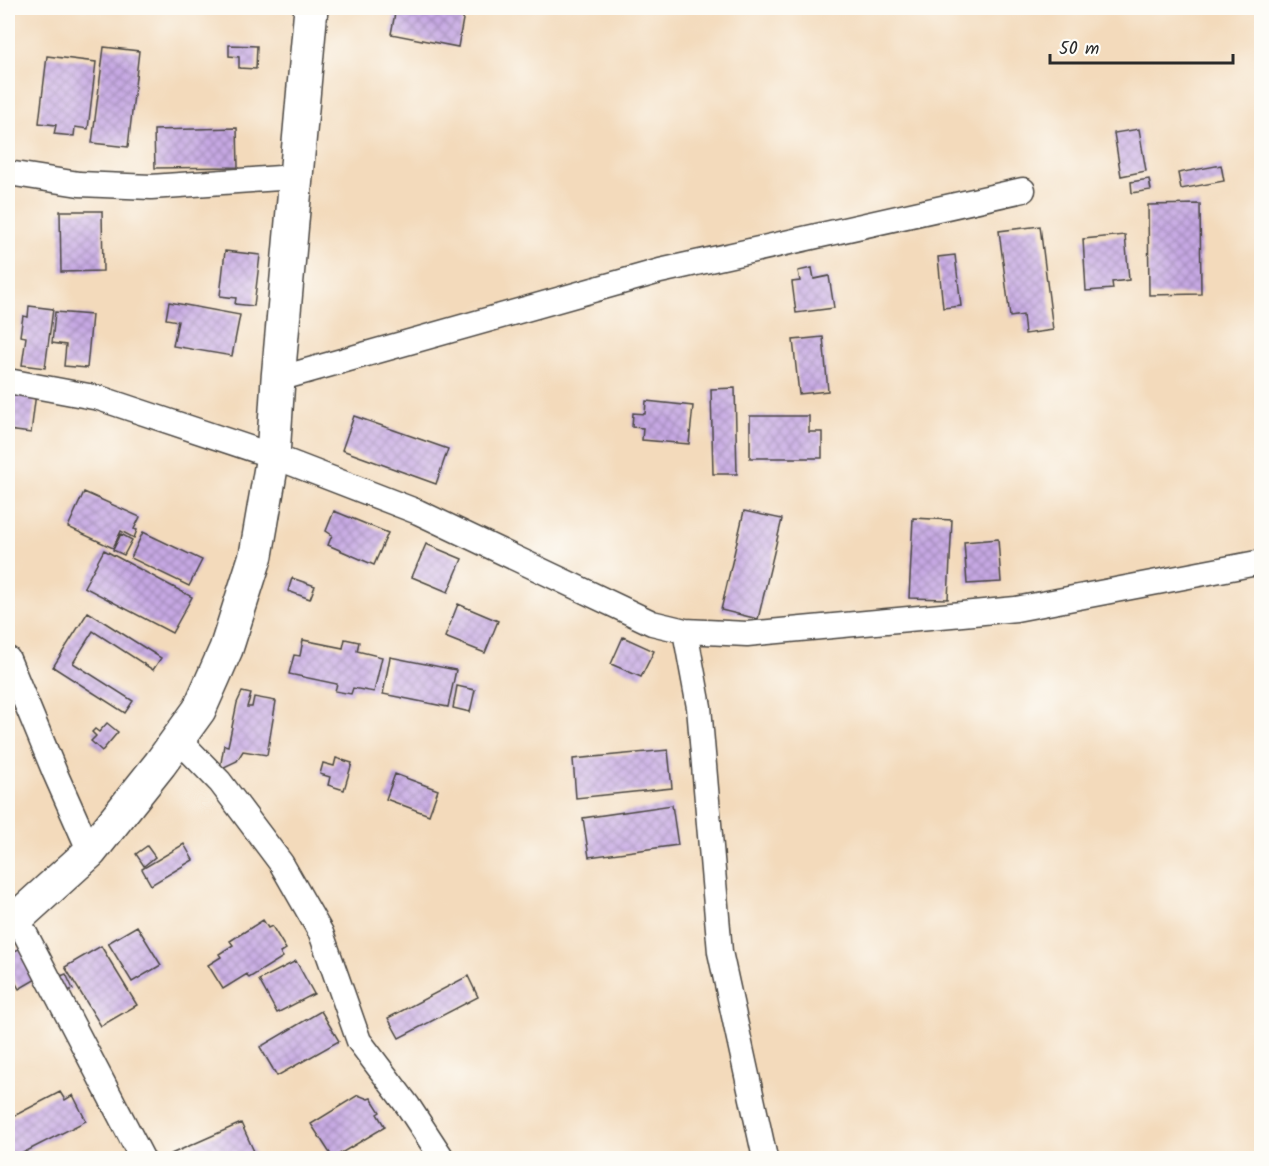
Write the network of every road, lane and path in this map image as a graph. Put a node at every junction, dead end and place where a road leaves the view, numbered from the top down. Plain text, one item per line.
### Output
1 (310, 8) edge
2 (8, 173) edge
3 (295, 177) junction
4 (1023, 190) dead end
5 (278, 379) junction
6 (8, 381) edge
7 (273, 456) junction
8 (1262, 562) edge
9 (685, 631) junction
10 (8, 659) edge
11 (178, 739) junction
12 (90, 852) junction
13 (12, 920) edge
14 (142, 1158) edge
15 (442, 1158) edge
16 (765, 1158) edge

1 - 3 street
2 - 3 street
3 - 5 street
4 - 5 street
5 - 7 street
6 - 7 street
7 - 9 street
7 - 11 street
8 - 9 street
9 - 16 street
10 - 12 street
11 - 12 street
11 - 15 street
12 - 13 street
13 - 14 street

